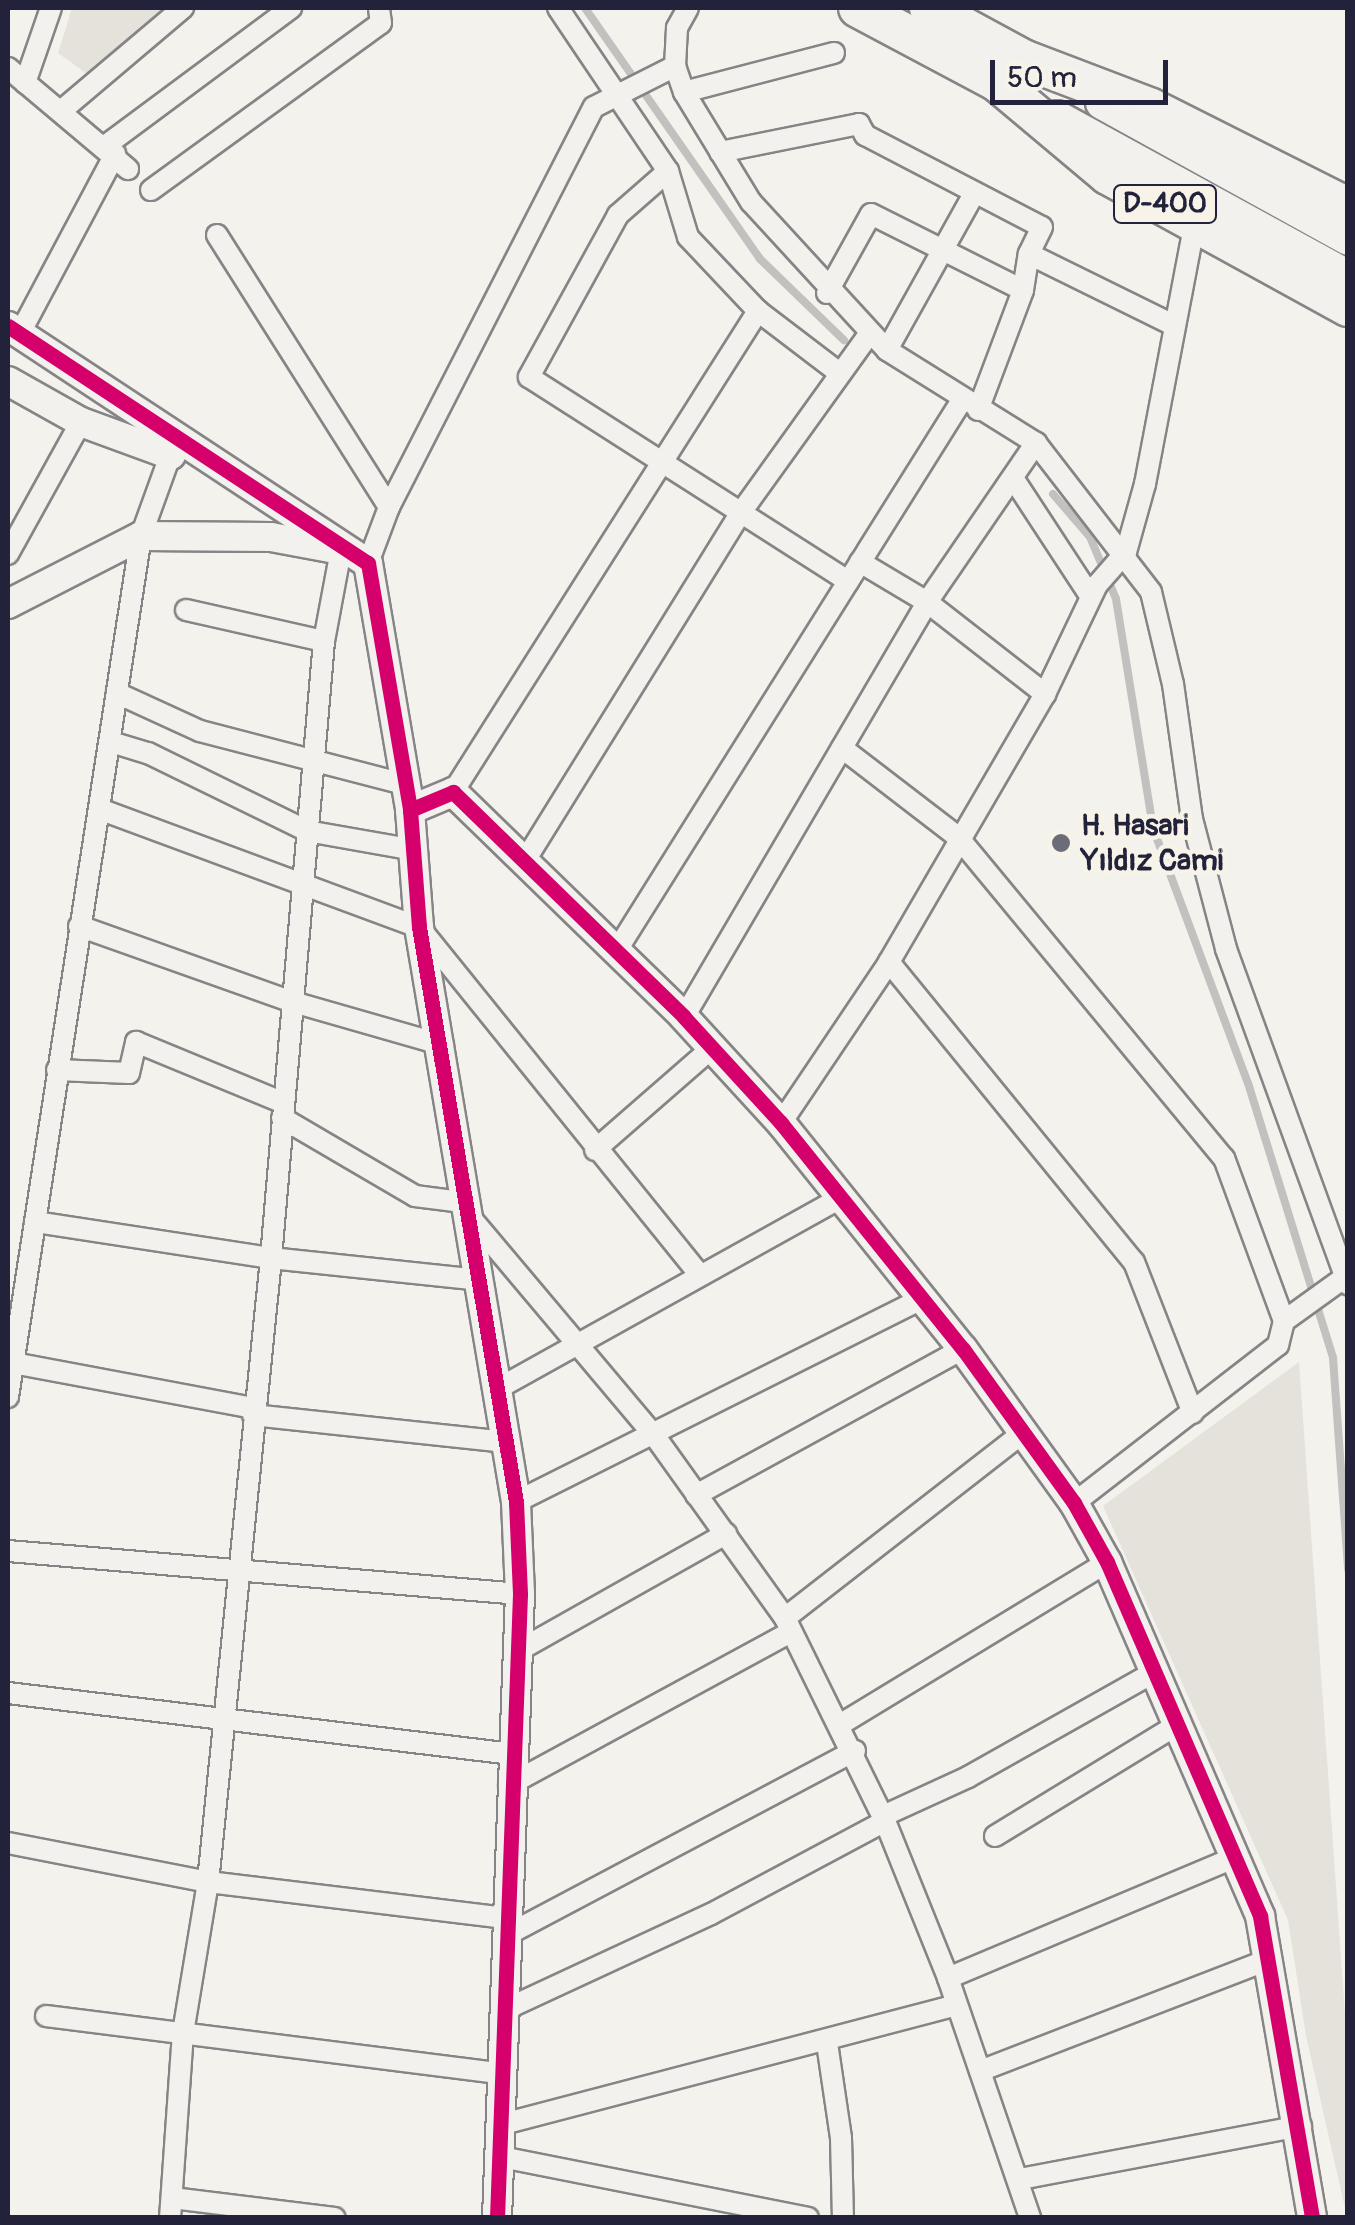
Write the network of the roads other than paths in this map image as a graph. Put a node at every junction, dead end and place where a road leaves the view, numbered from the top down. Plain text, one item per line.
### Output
1 (51, 8) edge
2 (182, 8) edge
3 (291, 8) edge
4 (379, 8) edge
5 (558, 8) edge
6 (688, 8) edge
7 (858, 8) edge
8 (929, 8) edge
9 (834, 54) dead end
10 (675, 66) junction
11 (8, 68) edge
12 (1010, 71) junction
13 (25, 83) junction
14 (617, 92) junction
15 (684, 92) junction
16 (61, 110) junction
17 (720, 152) junction
18 (116, 156) junction
19 (668, 171) junction
20 (151, 190) dead end
21 (974, 194) junction
22 (1348, 208) edge
23 (1195, 221) junction
24 (217, 235) dead end
25 (1348, 240) edge
26 (943, 251) junction
27 (1029, 254) junction
28 (1348, 276) edge
29 (1023, 290) junction
30 (828, 292) junction
31 (1348, 307) edge
32 (758, 311) junction
33 (1174, 326) junction
34 (14, 330) edge
35 (869, 334) junction
36 (886, 350) junction
37 (838, 372) junction
38 (8, 382) edge
39 (970, 405) junction
40 (81, 422) junction
41 (1036, 443) junction
42 (173, 447) junction
43 (663, 459) junction
44 (1013, 478) junction
45 (389, 508) junction
46 (742, 510) junction
47 (141, 536) junction
48 (341, 550) junction
49 (8, 554) edge
50 (1120, 558) junction
51 (860, 562) junction
52 (368, 563) junction
53 (848, 581) junction
54 (1094, 591) junction
55 (927, 602) junction
56 (8, 604) edge
57 (186, 610) dead end
58 (324, 641) junction
59 (117, 692) junction
60 (1046, 694) junction
61 (111, 742) junction
62 (842, 748) junction
63 (316, 762) junction
64 (453, 792) junction
65 (407, 797) junction
66 (102, 810) junction
67 (306, 830) junction
68 (958, 837) junction
69 (415, 850) junction
70 (526, 858) junction
71 (305, 886) junction
72 (80, 926) junction
73 (419, 928) junction
74 (618, 950) junction
75 (889, 962) junction
76 (292, 1002) junction
77 (684, 1017) junction
78 (443, 1045) junction
79 (712, 1048) junction
80 (57, 1070) junction
81 (283, 1110) junction
82 (781, 1122) junction
83 (595, 1150) junction
84 (840, 1198) junction
85 (470, 1210) junction
86 (35, 1222) junction
87 (270, 1258) junction
88 (698, 1273) junction
89 (481, 1280) junction
90 (1346, 1281) edge
91 (922, 1298) junction
92 (1284, 1321) junction
93 (577, 1343) junction
94 (963, 1349) junction
95 (13, 1363) junction
96 (499, 1388) junction
97 (8, 1397) edge
98 (253, 1412) junction
99 (1193, 1413) junction
100 (1023, 1433) junction
101 (654, 1435) junction
102 (506, 1442) junction
103 (696, 1496) junction
104 (516, 1502) junction
105 (1074, 1503) junction
106 (726, 1534) junction
107 (8, 1551) edge
108 (1107, 1562) junction
109 (234, 1572) junction
110 (520, 1594) junction
111 (786, 1626) junction
112 (518, 1652) junction
113 (1154, 1672) junction
114 (8, 1693) edge
115 (222, 1722) junction
116 (841, 1724) junction
117 (1176, 1725) junction
118 (854, 1751) junction
119 (512, 1754) junction
120 (509, 1785) junction
121 (884, 1818) junction
122 (995, 1836) dead end
123 (8, 1843) edge
124 (1233, 1858) junction
125 (208, 1882) junction
126 (506, 1927) junction
127 (1271, 1959) junction
128 (948, 1978) junction
129 (955, 2005) junction
130 (502, 2010) junction
131 (46, 2016) dead end
132 (183, 2033) junction
133 (826, 2043) junction
134 (980, 2071) junction
135 (502, 2074) junction
136 (503, 2124) junction
137 (1301, 2126) junction
138 (500, 2157) junction
139 (1020, 2180) junction
140 (171, 2208) edge
141 (335, 2218) edge
142 (497, 2218) edge
143 (808, 2218) edge
144 (843, 2218) edge
145 (1030, 2218) edge
146 (1312, 2218) edge

1 - 13 street
2 - 16 street
3 - 18 street
4 - 20 street
5 - 14 street
6 - 10 street
7 - 12 highway, D-400
8 - 12 highway, D-400
9 - 15 street
10 - 14 street
10 - 15 street
11 - 13 street
12 - 22 highway, D-400
12 - 23 highway, D-400
12 - 25 main road
12 - 28 main road
13 - 16 street
14 - 19 street
14 - 45 street
15 - 17 street
16 - 18 street
17 - 21 street
17 - 30 street
18 - 34 street
19 - 32 street
19 - 43 street
21 - 26 street
21 - 27 street
23 - 31 highway, D-400
23 - 33 street
24 - 45 street
26 - 29 street
26 - 30 street
26 - 36 street
27 - 29 street
27 - 33 street
29 - 39 street
30 - 35 street
32 - 37 street
32 - 43 street
33 - 50 street
34 - 42 street
35 - 36 street
35 - 37 street
36 - 39 street
37 - 46 street
38 - 40 street
39 - 41 street
39 - 51 street
40 - 42 street
40 - 49 street
41 - 44 street
41 - 50 street
42 - 47 street
42 - 48 street
43 - 46 street
43 - 64 street
44 - 54 street
44 - 55 street
45 - 52 street
46 - 53 street
46 - 70 street
47 - 48 street
47 - 56 street
47 - 59 street
48 - 52 street
48 - 58 street
50 - 54 street
50 - 90 street
51 - 53 street
51 - 55 street
52 - 65 street
53 - 74 street
54 - 60 street
55 - 60 street
55 - 62 street
57 - 58 street
58 - 63 street
59 - 61 street
59 - 63 street
60 - 68 street
61 - 66 street
61 - 67 street
62 - 68 street
62 - 77 street
63 - 65 street
63 - 67 street
64 - 65 street
64 - 70 street
65 - 69 street
66 - 71 street
66 - 72 street
67 - 69 street
67 - 71 street
68 - 75 street
68 - 92 street
69 - 73 street
70 - 74 street
71 - 73 street
71 - 76 street
72 - 76 street
72 - 80 street
73 - 78 street
73 - 83 street
74 - 77 street
75 - 82 street
75 - 99 street
76 - 78 street
76 - 81 street
77 - 79 street
78 - 85 street
79 - 82 street
79 - 83 street
80 - 81 street
80 - 86 street
81 - 85 street
81 - 87 street
82 - 84 street
83 - 88 street
84 - 88 street
84 - 91 street
85 - 89 street
85 - 93 street
86 - 87 street
86 - 95 street
87 - 89 street
87 - 98 street
88 - 93 street
89 - 96 street
90 - 92 street
91 - 94 street
91 - 101 street
92 - 99 street
93 - 96 street
93 - 101 street
94 - 100 street
94 - 103 street
95 - 97 street
95 - 98 street
96 - 102 street
98 - 102 street
98 - 109 street
99 - 105 street
100 - 105 street
100 - 111 street
101 - 103 street
101 - 104 street
102 - 104 street
103 - 106 street
104 - 110 street
105 - 108 street
106 - 111 street
106 - 112 street
107 - 109 street
108 - 113 street
108 - 116 street
109 - 110 street
109 - 115 street
110 - 112 street
111 - 116 street
111 - 120 street
112 - 119 street
113 - 117 street
113 - 121 street
114 - 115 street
115 - 119 street
115 - 125 street
116 - 118 street
117 - 122 street
117 - 124 street
118 - 121 street
118 - 126 street
119 - 120 street
120 - 126 street
121 - 128 street
121 - 130 street
123 - 125 street
124 - 127 street
124 - 128 street
125 - 126 street
125 - 132 street
126 - 130 street
127 - 134 street
127 - 137 street
128 - 129 street
129 - 133 street
129 - 134 street
130 - 135 street
131 - 132 street
132 - 135 street
132 - 140 street
133 - 136 street
133 - 144 street
134 - 139 street
135 - 136 street
136 - 138 street
137 - 139 street
137 - 146 street
138 - 142 street
138 - 143 street
139 - 145 street
140 - 141 street

